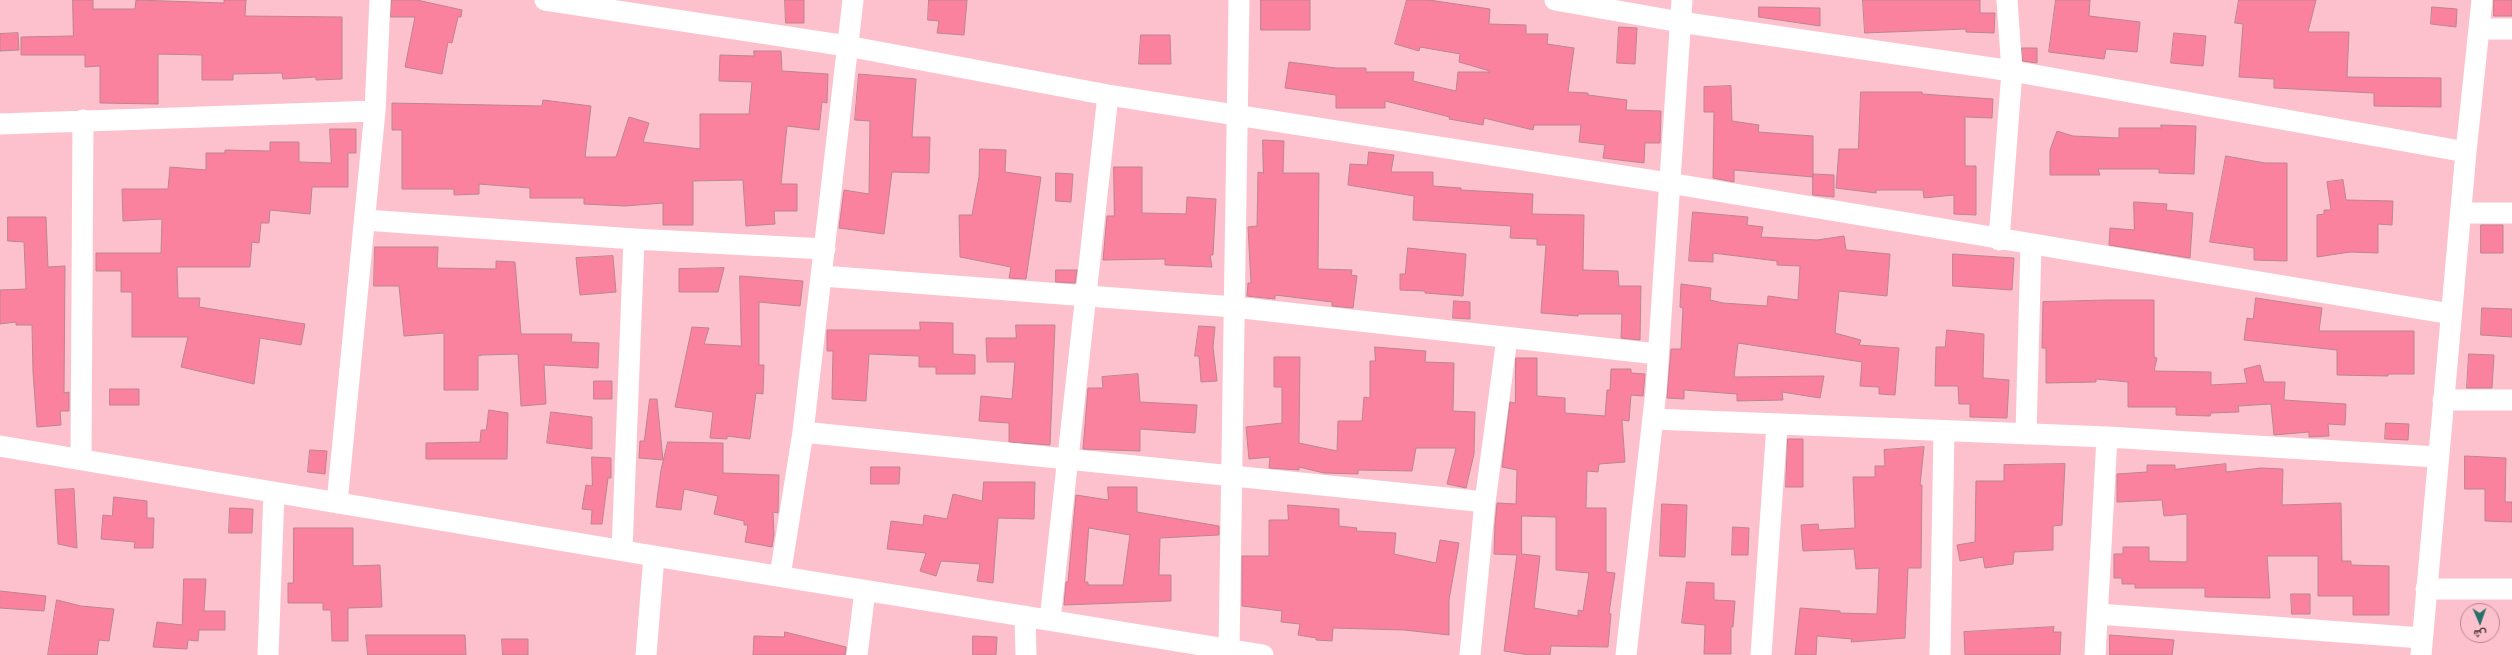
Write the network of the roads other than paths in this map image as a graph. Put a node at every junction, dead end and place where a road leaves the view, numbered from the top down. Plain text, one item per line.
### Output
1 (380, 0) edge
2 (546, 0) edge
3 (853, 0) edge
4 (1239, 0) edge
5 (1555, 0) edge
6 (1682, 0) edge
7 (2007, 0) edge
8 (2482, 0) edge
9 (1680, 22) junction
10 (2480, 29) junction
11 (2512, 29) edge
12 (847, 46) junction
13 (2012, 72) junction
14 (1108, 95) junction
15 (375, 111) junction
16 (1237, 116) junction
17 (83, 120) junction
18 (0, 124) edge
19 (2466, 152) junction
20 (1669, 184) junction
21 (2461, 213) junction
22 (2512, 213) edge
23 (365, 220) junction
24 (634, 239) junction
25 (1999, 240) junction
26 (2031, 245) junction
27 (825, 249) junction
28 (822, 276) junction
29 (1087, 297) junction
30 (1234, 307) junction
31 (2452, 314) junction
32 (1507, 338) junction
33 (1657, 354) junction
34 (2443, 400) junction
35 (2512, 400) edge
36 (1653, 419) junction
37 (1777, 425) junction
38 (1944, 431) junction
39 (803, 432) junction
40 (2026, 434) junction
41 (2107, 437) junction
42 (0, 446) edge
43 (2437, 457) junction
44 (81, 458) junction
45 (1066, 461) junction
46 (1231, 475) junction
47 (274, 492) junction
48 (1485, 502) junction
49 (337, 503) junction
50 (622, 550) junction
51 (654, 556) junction
52 (780, 576) junction
53 (2512, 588) edge
54 (2426, 589) junction
55 (865, 591) junction
56 (2098, 614) junction
57 (1025, 616) junction
58 (1050, 620) junction
59 (1157, 646) edge
60 (2421, 646) edge
61 (1229, 650) junction
62 (268, 655) edge
63 (646, 655) edge
64 (857, 655) edge
65 (1026, 655) edge
66 (1263, 655) edge
67 (1470, 655) edge
68 (1626, 655) edge
69 (1761, 655) edge
70 (1940, 655) edge
71 (2095, 655) edge

1 - 15 street
2 - 12 street
3 - 12 street
4 - 16 street
5 - 9 street
6 - 9 street
7 - 13 street
8 - 10 street
9 - 13 street
9 - 20 street
10 - 11 street
10 - 19 street
12 - 14 street
12 - 27 street
13 - 19 street
13 - 25 street
14 - 16 street
14 - 29 street
15 - 17 street
15 - 23 street
16 - 20 street
16 - 30 street
17 - 18 street
17 - 44 street
19 - 21 street
20 - 25 street
20 - 33 street
21 - 22 street
21 - 31 street
23 - 24 street
23 - 49 street
24 - 27 street
24 - 50 street
25 - 26 street
26 - 31 street
26 - 40 street
27 - 28 street
28 - 29 street
28 - 39 street
29 - 30 street
29 - 45 street
30 - 32 street
30 - 46 street
31 - 34 street
32 - 33 street
32 - 48 street
33 - 36 street
34 - 35 street
34 - 43 street
36 - 37 street
36 - 68 street
37 - 38 street
37 - 69 street
38 - 40 street
38 - 70 street
39 - 45 street
39 - 52 street
40 - 41 street
41 - 43 street
41 - 56 street
42 - 44 street
43 - 54 street
44 - 47 street
45 - 46 street
45 - 58 street
46 - 48 street
46 - 61 street
47 - 49 street
47 - 62 street
48 - 67 street
49 - 50 street
50 - 51 street
51 - 52 street
51 - 63 street
52 - 55 street
53 - 54 street
54 - 60 street
55 - 57 street
55 - 64 street
56 - 60 street
56 - 71 street
57 - 58 street
57 - 65 street
58 - 59 street
59 - 61 street
61 - 66 street

